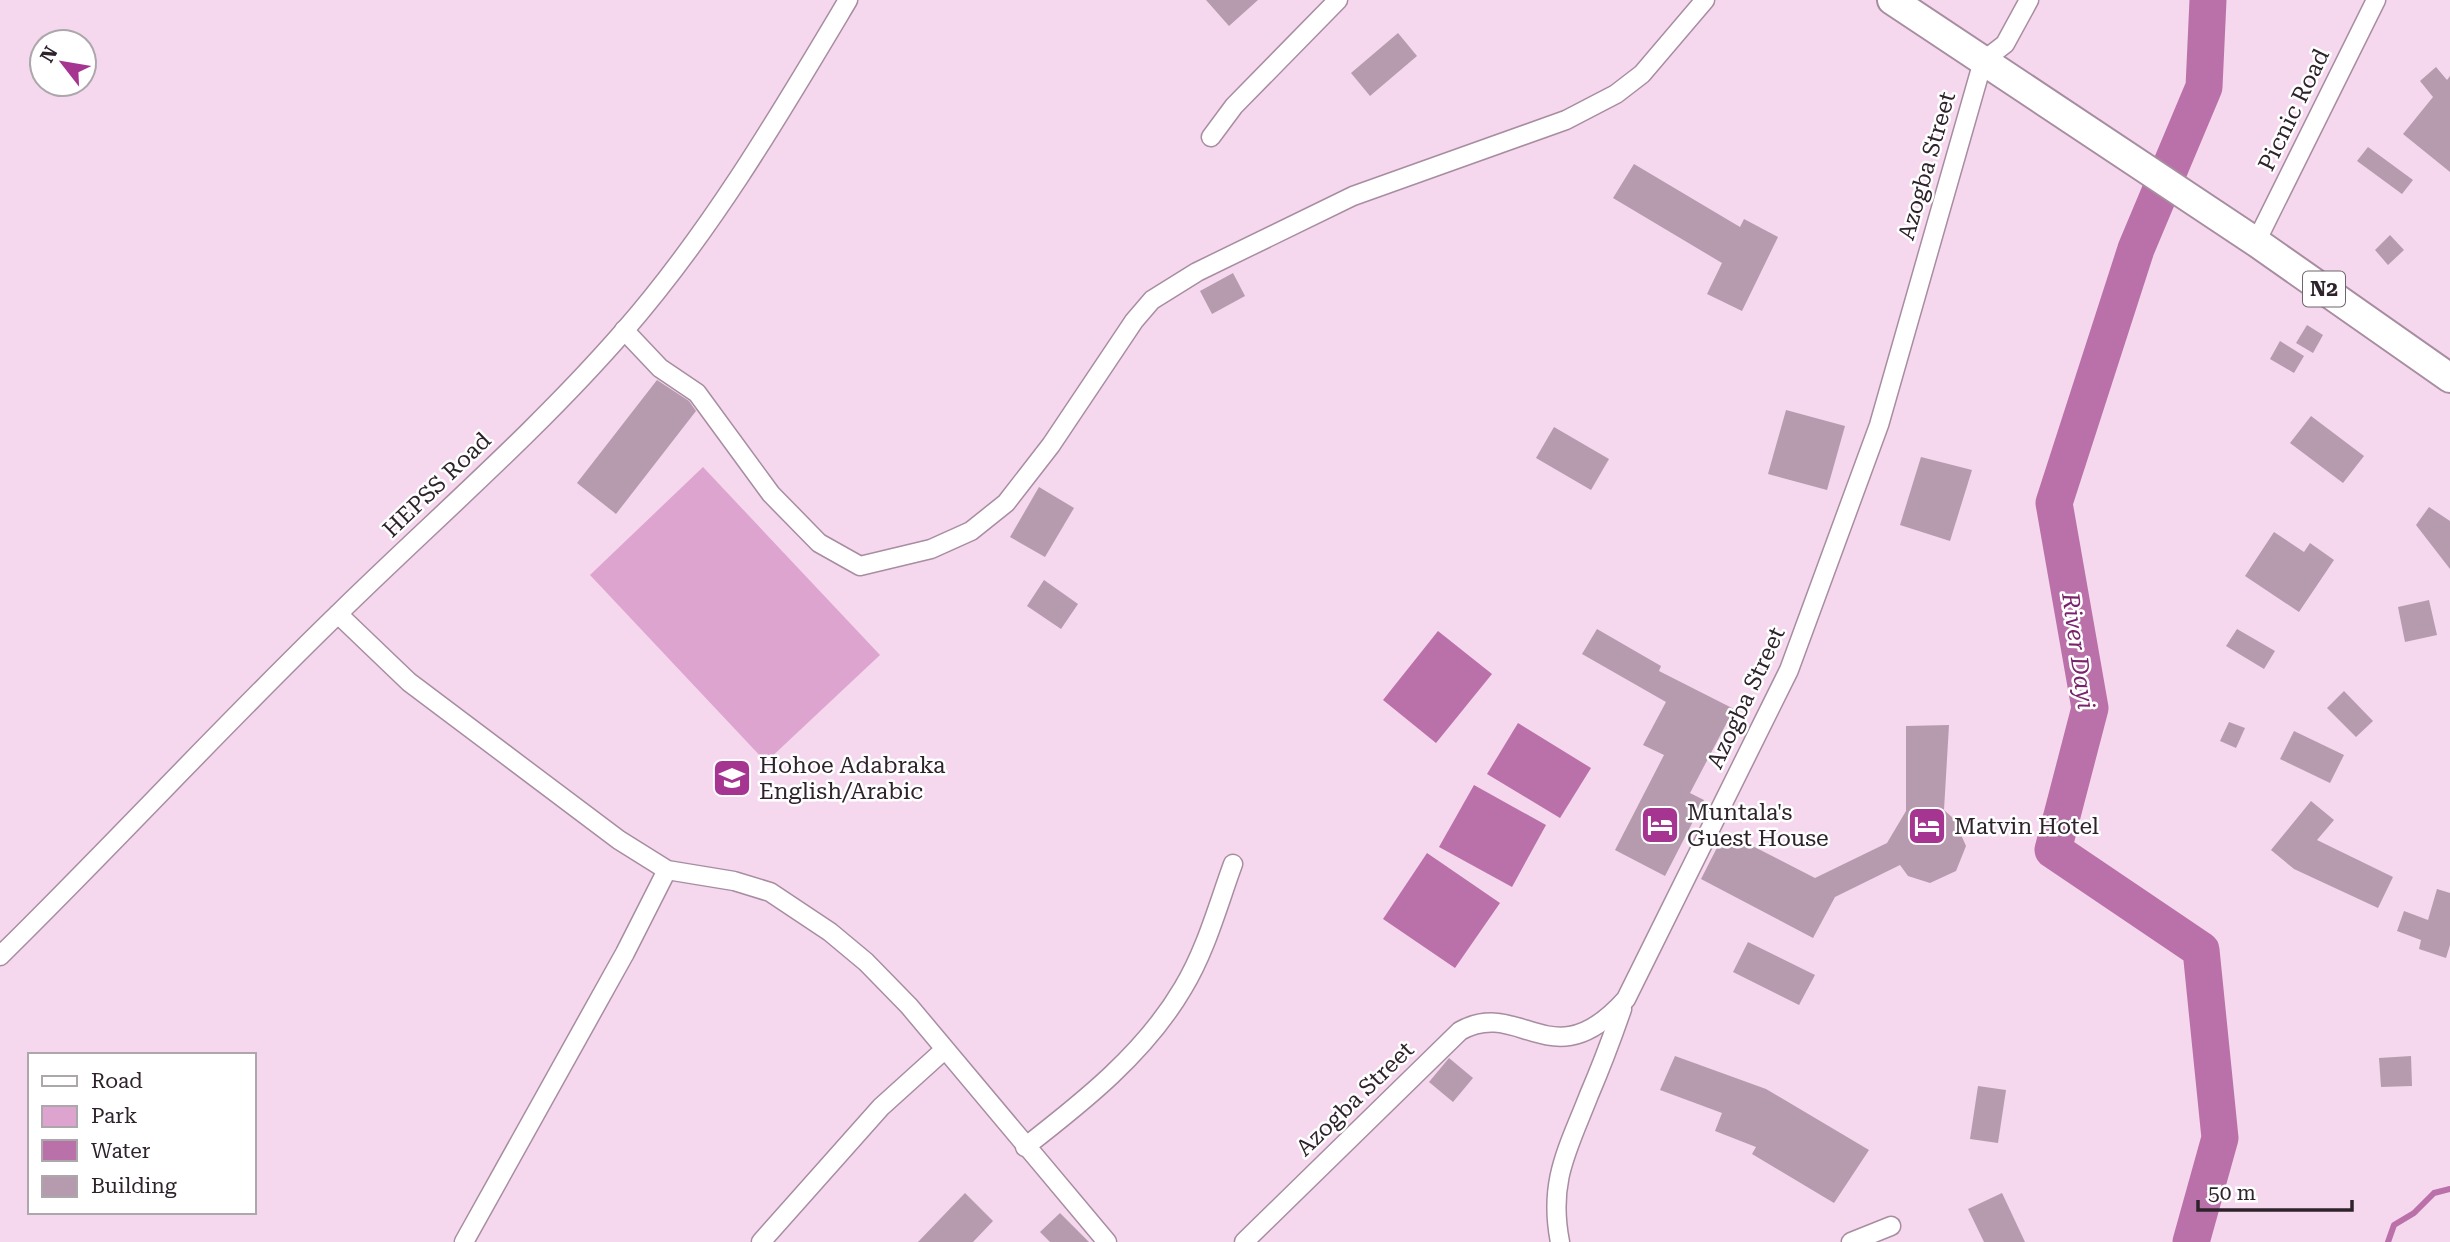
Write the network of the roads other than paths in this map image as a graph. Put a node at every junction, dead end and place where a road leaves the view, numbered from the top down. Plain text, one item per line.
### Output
1 (848, 0) edge
2 (1338, 0) edge
3 (1705, 0) edge
4 (1892, 0) edge
5 (2029, 0) edge
6 (2376, 0) edge
7 (1983, 61) junction
8 (1211, 137) dead end
9 (2256, 242) junction
10 (624, 330) junction
11 (2450, 378) edge
12 (338, 614) junction
13 (1233, 864) dead end
14 (667, 870) junction
15 (0, 956) edge
16 (1626, 999) junction
17 (943, 1051) junction
18 (1025, 1147) junction
19 (1891, 1226) dead end
20 (464, 1242) edge
21 (761, 1242) edge
22 (1107, 1242) edge
23 (1244, 1242) edge
24 (1560, 1242) edge
25 (1851, 1242) edge

1 - 10 street, HEPSS Road
2 - 8 street
3 - 10 street
4 - 7 highway, N2
5 - 7 street
6 - 9 street, Picnic Road
7 - 9 highway, N2
7 - 16 street, Azogba Street
9 - 11 highway, N2
10 - 12 street, HEPSS Road
12 - 14 street
12 - 15 street, HEPSS Road
13 - 18 street
14 - 17 street
14 - 20 street
16 - 23 street, Azogba Street
16 - 24 street
17 - 18 street
17 - 21 street
18 - 22 street
19 - 25 street

